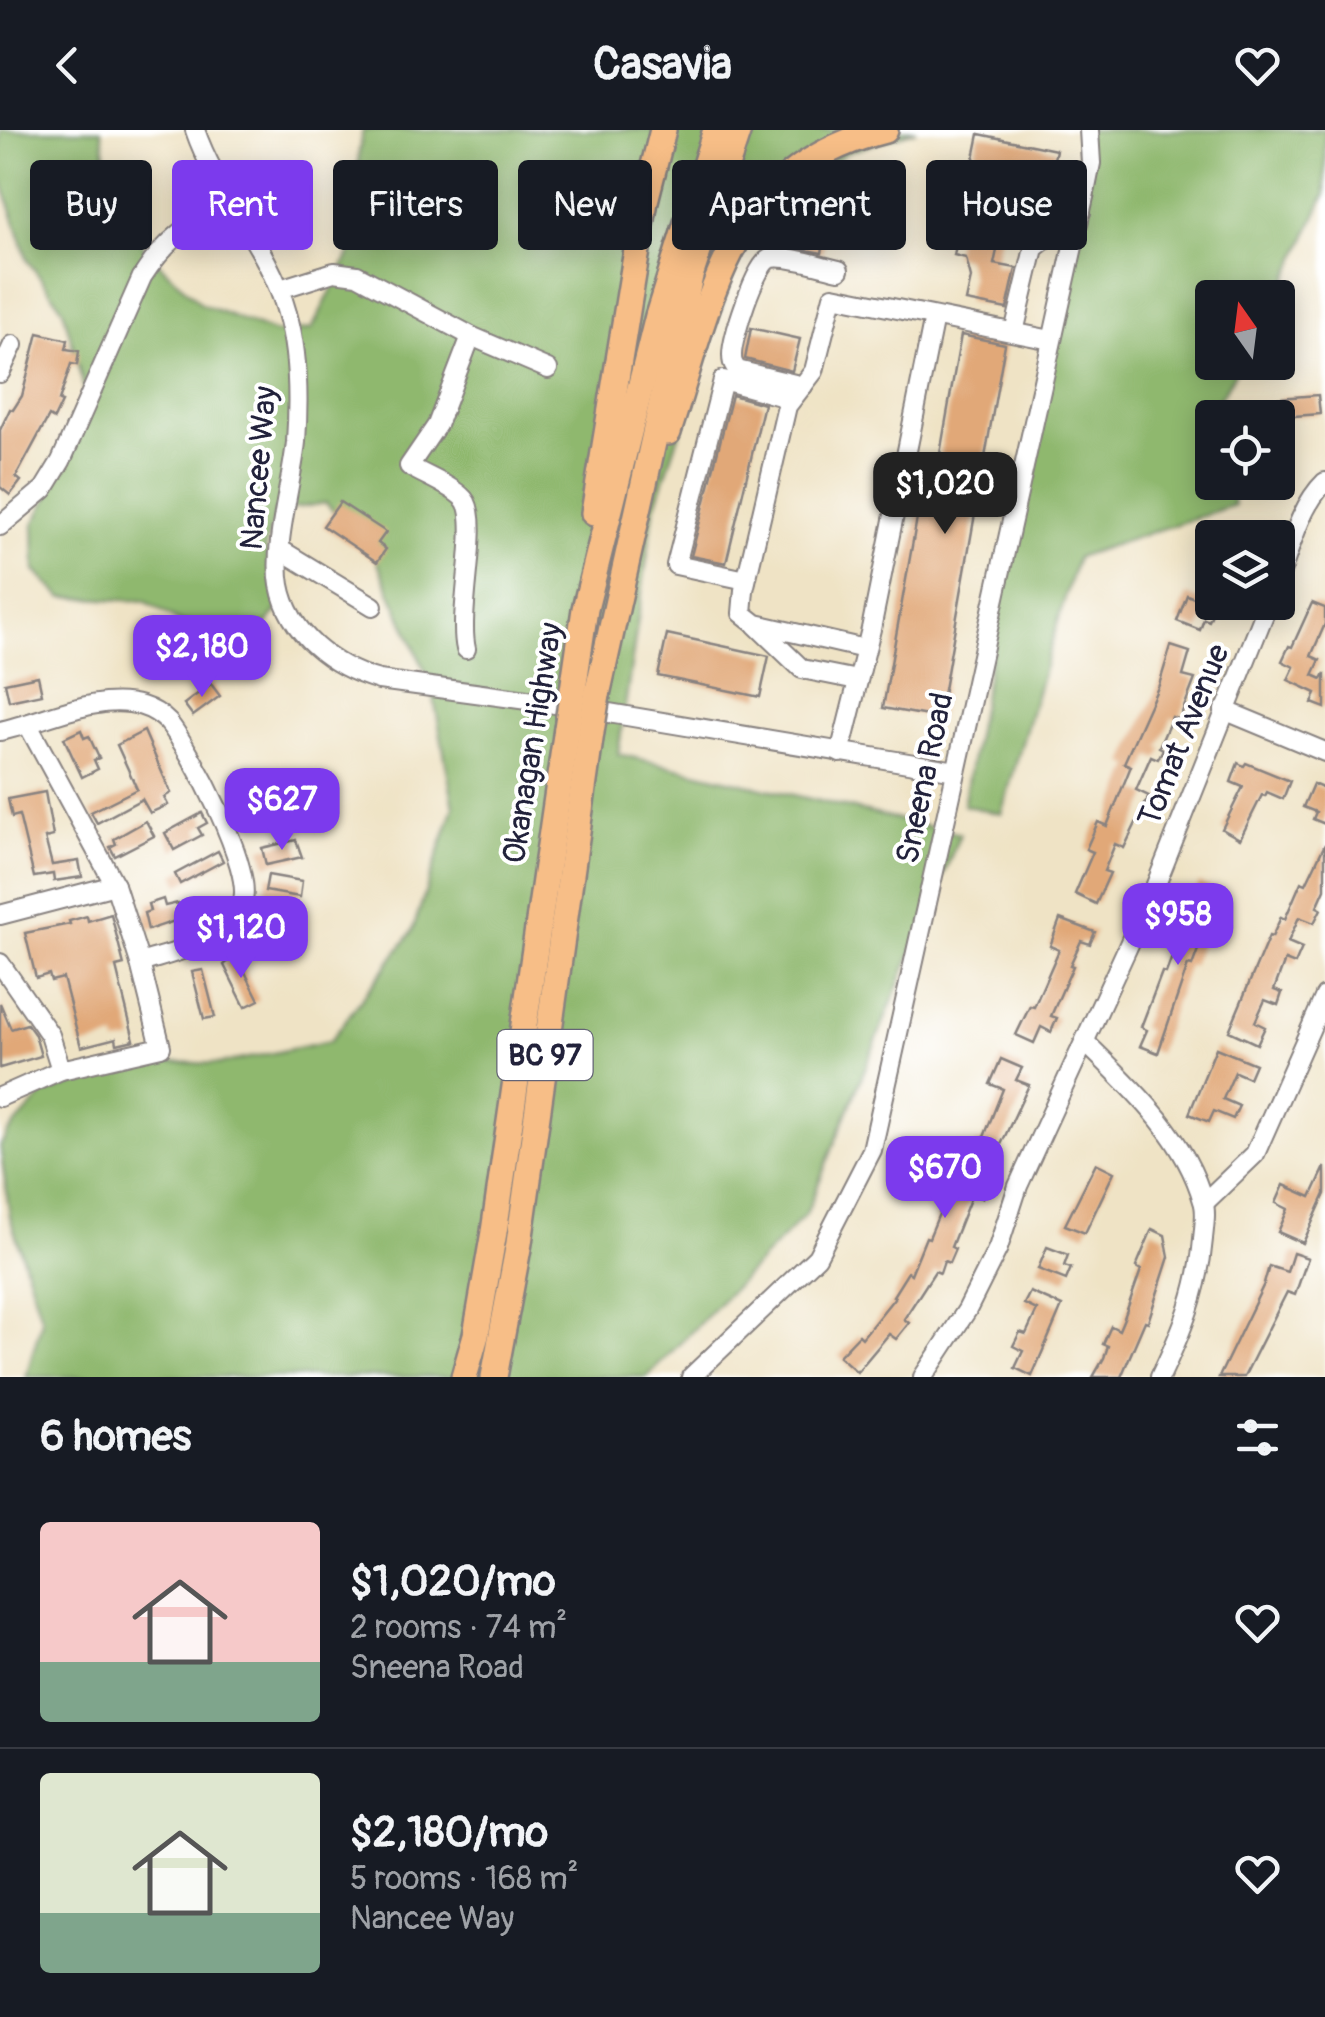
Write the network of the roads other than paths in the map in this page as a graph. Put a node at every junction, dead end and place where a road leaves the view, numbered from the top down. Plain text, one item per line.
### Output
1 (195, 130) edge
2 (663, 130) edge
3 (716, 130) edge
4 (738, 130) edge
5 (885, 130) edge
6 (1089, 130) edge
7 (210, 160) edge
8 (1087, 179) edge
9 (172, 237) edge
10 (260, 250) edge
11 (1034, 250) edge
12 (1072, 250) edge
13 (840, 270) dead end
14 (280, 290) junction
15 (934, 316) junction
16 (1014, 332) junction
17 (471, 336) junction
18 (1051, 340) junction
19 (13, 344) dead end
20 (548, 369) dead end
21 (0, 373) edge
22 (797, 392) junction
23 (1325, 482) edge
24 (641, 496) junction
25 (0, 526) edge
26 (1295, 535) edge
27 (281, 550) junction
28 (746, 580) junction
29 (373, 606) dead end
30 (585, 609) junction
31 (1262, 620) edge
32 (756, 624) junction
33 (466, 649) dead end
34 (865, 649) junction
35 (857, 680) junction
36 (585, 692) junction
37 (1224, 710) junction
38 (28, 725) junction
39 (579, 730) junction
40 (0, 731) edge
41 (1325, 752) edge
42 (840, 753) junction
43 (956, 771) junction
44 (114, 885) junction
45 (0, 914) edge
46 (140, 963) junction
47 (0, 964) edge
48 (1325, 996) edge
49 (1085, 1042) junction
50 (61, 1070) junction
51 (0, 1096) edge
52 (1204, 1202) junction
53 (464, 1377) edge
54 (494, 1377) edge
55 (691, 1377) edge
56 (923, 1377) edge
57 (1160, 1377) edge

1 - 7 street, Nancee Way
2 - 30 highway
3 - 30 highway, Okanagan Highway / BC 97
4 - 24 highway, Okanagan Highway / BC 97
5 - 24 highway
6 - 8 street, Sneena Road
9 - 25 street
10 - 14 street, Nancee Way
11 - 16 street
12 - 18 street, Sneena Road
13 - 22 street
14 - 17 street
14 - 27 street, Nancee Way
15 - 16 street
15 - 22 street
15 - 34 street
16 - 18 street
17 - 20 street
17 - 33 street
18 - 43 street, Sneena Road
19 - 21 street
22 - 28 street
22 - 28 street
23 - 26 street
24 - 36 highway, Okanagan Highway / BC 97
27 - 29 street
27 - 42 street, Nancee Way
28 - 32 street
30 - 36 highway, Okanagan Highway / BC 97
31 - 37 street, Tomat Avenue
32 - 34 street
32 - 35 street
34 - 35 street
35 - 42 street
36 - 39 highway, Okanagan Highway / BC 97, bridge
37 - 41 street
37 - 49 street, Tomat Avenue
38 - 40 street
38 - 44 street
38 - 46 street
39 - 53 highway, Okanagan Highway / BC 97
39 - 54 highway, Okanagan Highway / BC 97
42 - 43 street, Nancee Way
43 - 55 street, Sneena Road
44 - 45 street
44 - 46 street
46 - 50 street
47 - 50 street
48 - 52 street
49 - 52 street
49 - 56 street, Tomat Avenue
50 - 51 street
52 - 57 street

